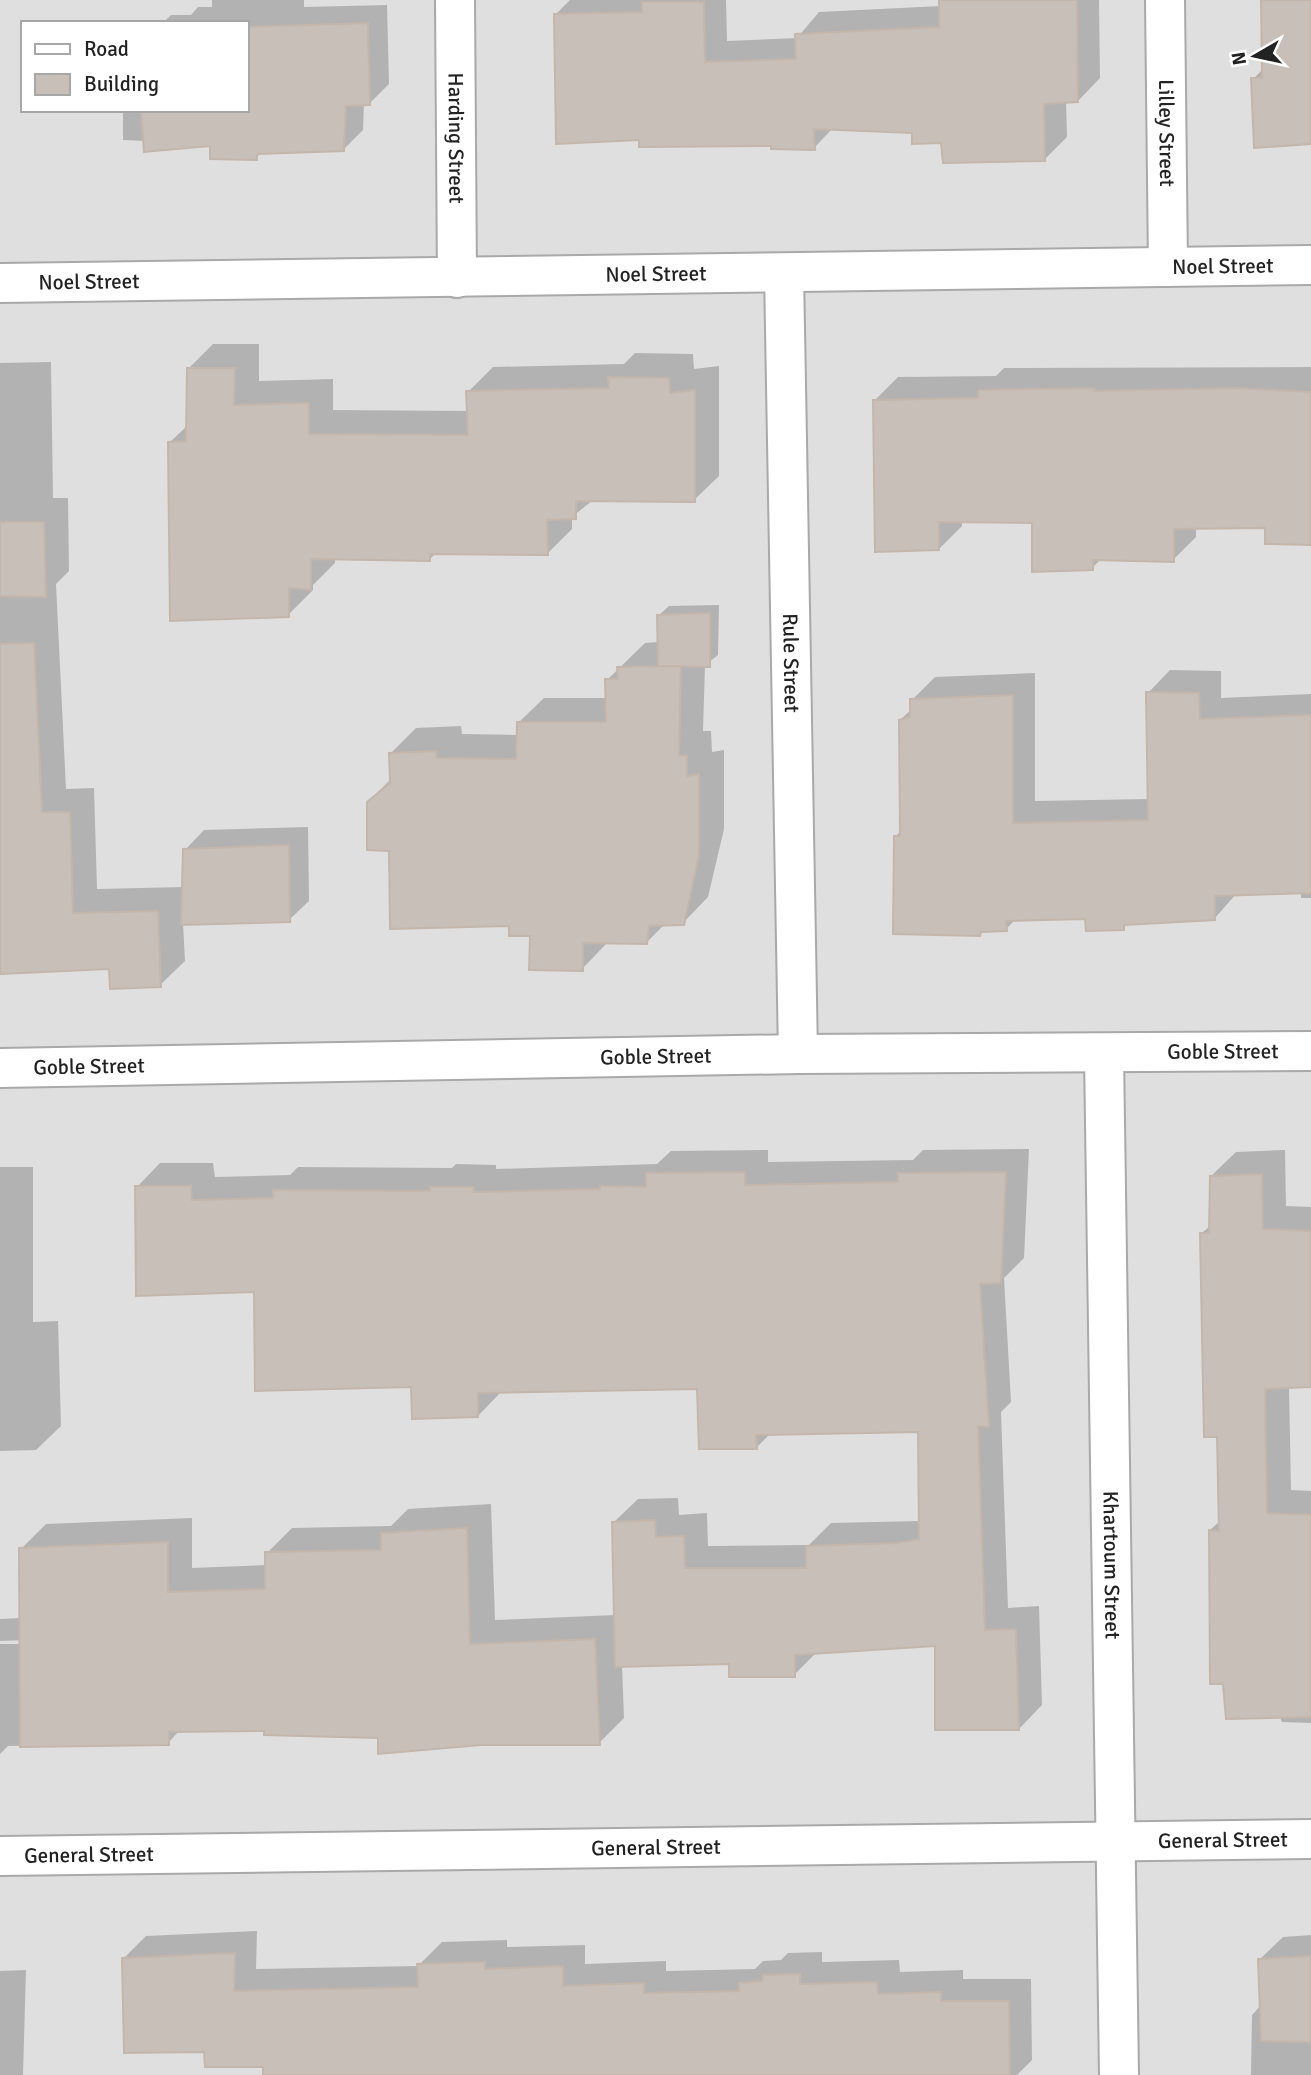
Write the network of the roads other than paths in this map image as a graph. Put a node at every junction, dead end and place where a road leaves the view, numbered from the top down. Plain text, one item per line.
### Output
1 (455, 0) edge
2 (1165, 0) edge
3 (1311, 265) edge
4 (1168, 267) junction
5 (784, 273) junction
6 (457, 278) junction
7 (0, 283) edge
8 (1311, 1051) edge
9 (798, 1054) junction
10 (1104, 1054) junction
11 (0, 1068) edge
12 (1311, 1839) edge
13 (1116, 1843) junction
14 (0, 1856) edge
15 (1119, 2075) edge

1 - 6 street, Harding Street
2 - 4 street, Lilley Street
3 - 4 street, Noel Street
4 - 5 street, Noel Street
5 - 6 street, Noel Street
5 - 9 street, Rule Street
6 - 7 street, Noel Street
8 - 10 street, Goble Street
9 - 10 street, Goble Street
9 - 11 street, Goble Street
10 - 13 street, Khartoum Street
12 - 13 street, General Street
13 - 14 street, General Street
13 - 15 street, Khartoum Street

